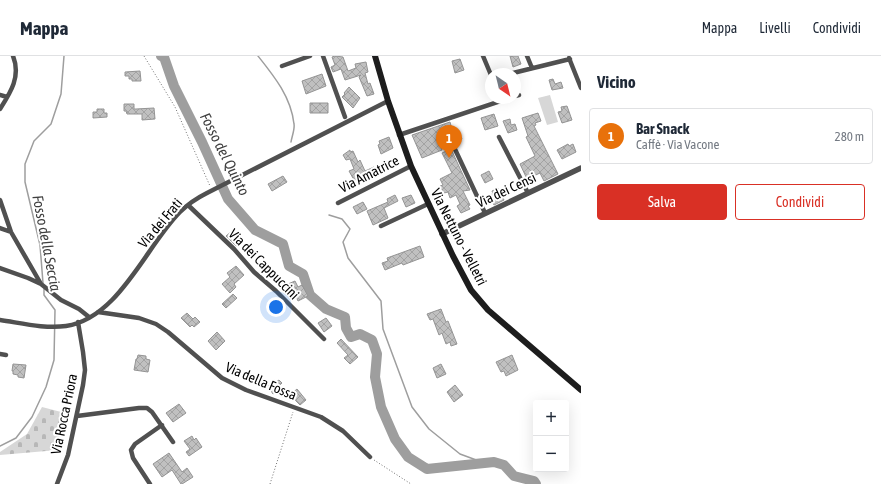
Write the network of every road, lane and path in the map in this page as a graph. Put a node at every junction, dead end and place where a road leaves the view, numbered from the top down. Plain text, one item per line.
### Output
1 (13, 56) edge
2 (144, 56) edge
3 (310, 56) edge
4 (322, 56) edge
5 (375, 56) edge
6 (483, 56) edge
7 (527, 56) edge
8 (569, 57) edge
9 (282, 66) dead end
10 (488, 68) edge
11 (532, 68) junction
12 (521, 71) edge
13 (581, 88) edge
14 (0, 95) edge
15 (7, 98) junction
16 (388, 101) junction
17 (492, 104) edge
18 (0, 109) edge
19 (344, 117) dead end
20 (400, 135) junction
21 (499, 137) dead end
22 (453, 144) dead end
23 (411, 166) junction
24 (581, 168) edge
25 (214, 189) junction
26 (528, 193) junction
27 (0, 200) edge
28 (338, 203) dead end
29 (428, 204) junction
30 (188, 205) junction
31 (485, 213) junction
32 (381, 226) dead end
33 (0, 228) edge
34 (11, 232) junction
35 (442, 234) junction
36 (0, 268) edge
37 (41, 284) junction
38 (98, 312) junction
39 (89, 317) junction
40 (0, 320) edge
41 (78, 322) junction
42 (324, 339) dead end
43 (0, 354) edge
44 (6, 355) dead end
45 (581, 390) edge
46 (294, 408) junction
47 (77, 416) junction
48 (162, 425) junction
49 (173, 442) dead end
50 (370, 457) joint
51 (57, 484) edge
52 (150, 484) edge
53 (270, 484) edge
54 (411, 484) edge

1 - 15 street
2 - 25 path
3 - 9 street
4 - 19 street
5 - 16 main road, Via Nettuno - Velletri
6 - 10 street
7 - 11 street
8 - 11 street
8 - 13 street
11 - 12 street
14 - 15 street
15 - 18 street
16 - 20 main road, Via Nettuno - Velletri
16 - 25 street, Via dei Frati
17 - 20 street
20 - 23 main road, Via Nettuno - Velletri
21 - 26 street
22 - 31 street
23 - 28 street, Via Amatrice
23 - 29 main road, Via Nettuno - Velletri
24 - 26 street, Via dei Censi
25 - 30 street, Via dei Frati
26 - 31 street, Via dei Censi
27 - 34 street
29 - 32 street
29 - 35 main road, Via Nettuno - Velletri
30 - 38 street, Via dei Frati
30 - 42 street, Via dei Cappuccini
31 - 35 street, Via dei Censi
33 - 34 street
34 - 37 street
35 - 45 main road, Via Nettuno - Velletri
36 - 37 street
37 - 39 street
38 - 39 street, Via dei Frati
38 - 46 street, Via della Fossa
39 - 41 street, Via dei Frati
40 - 41 street, Via dei Frati
41 - 47 street, Via Rocca Priora
43 - 44 street
46 - 50 street, Via della Fossa
46 - 53 path
47 - 48 street
47 - 51 street, Via Rocca Priora
48 - 49 street
48 - 52 street
50 - 54 path

